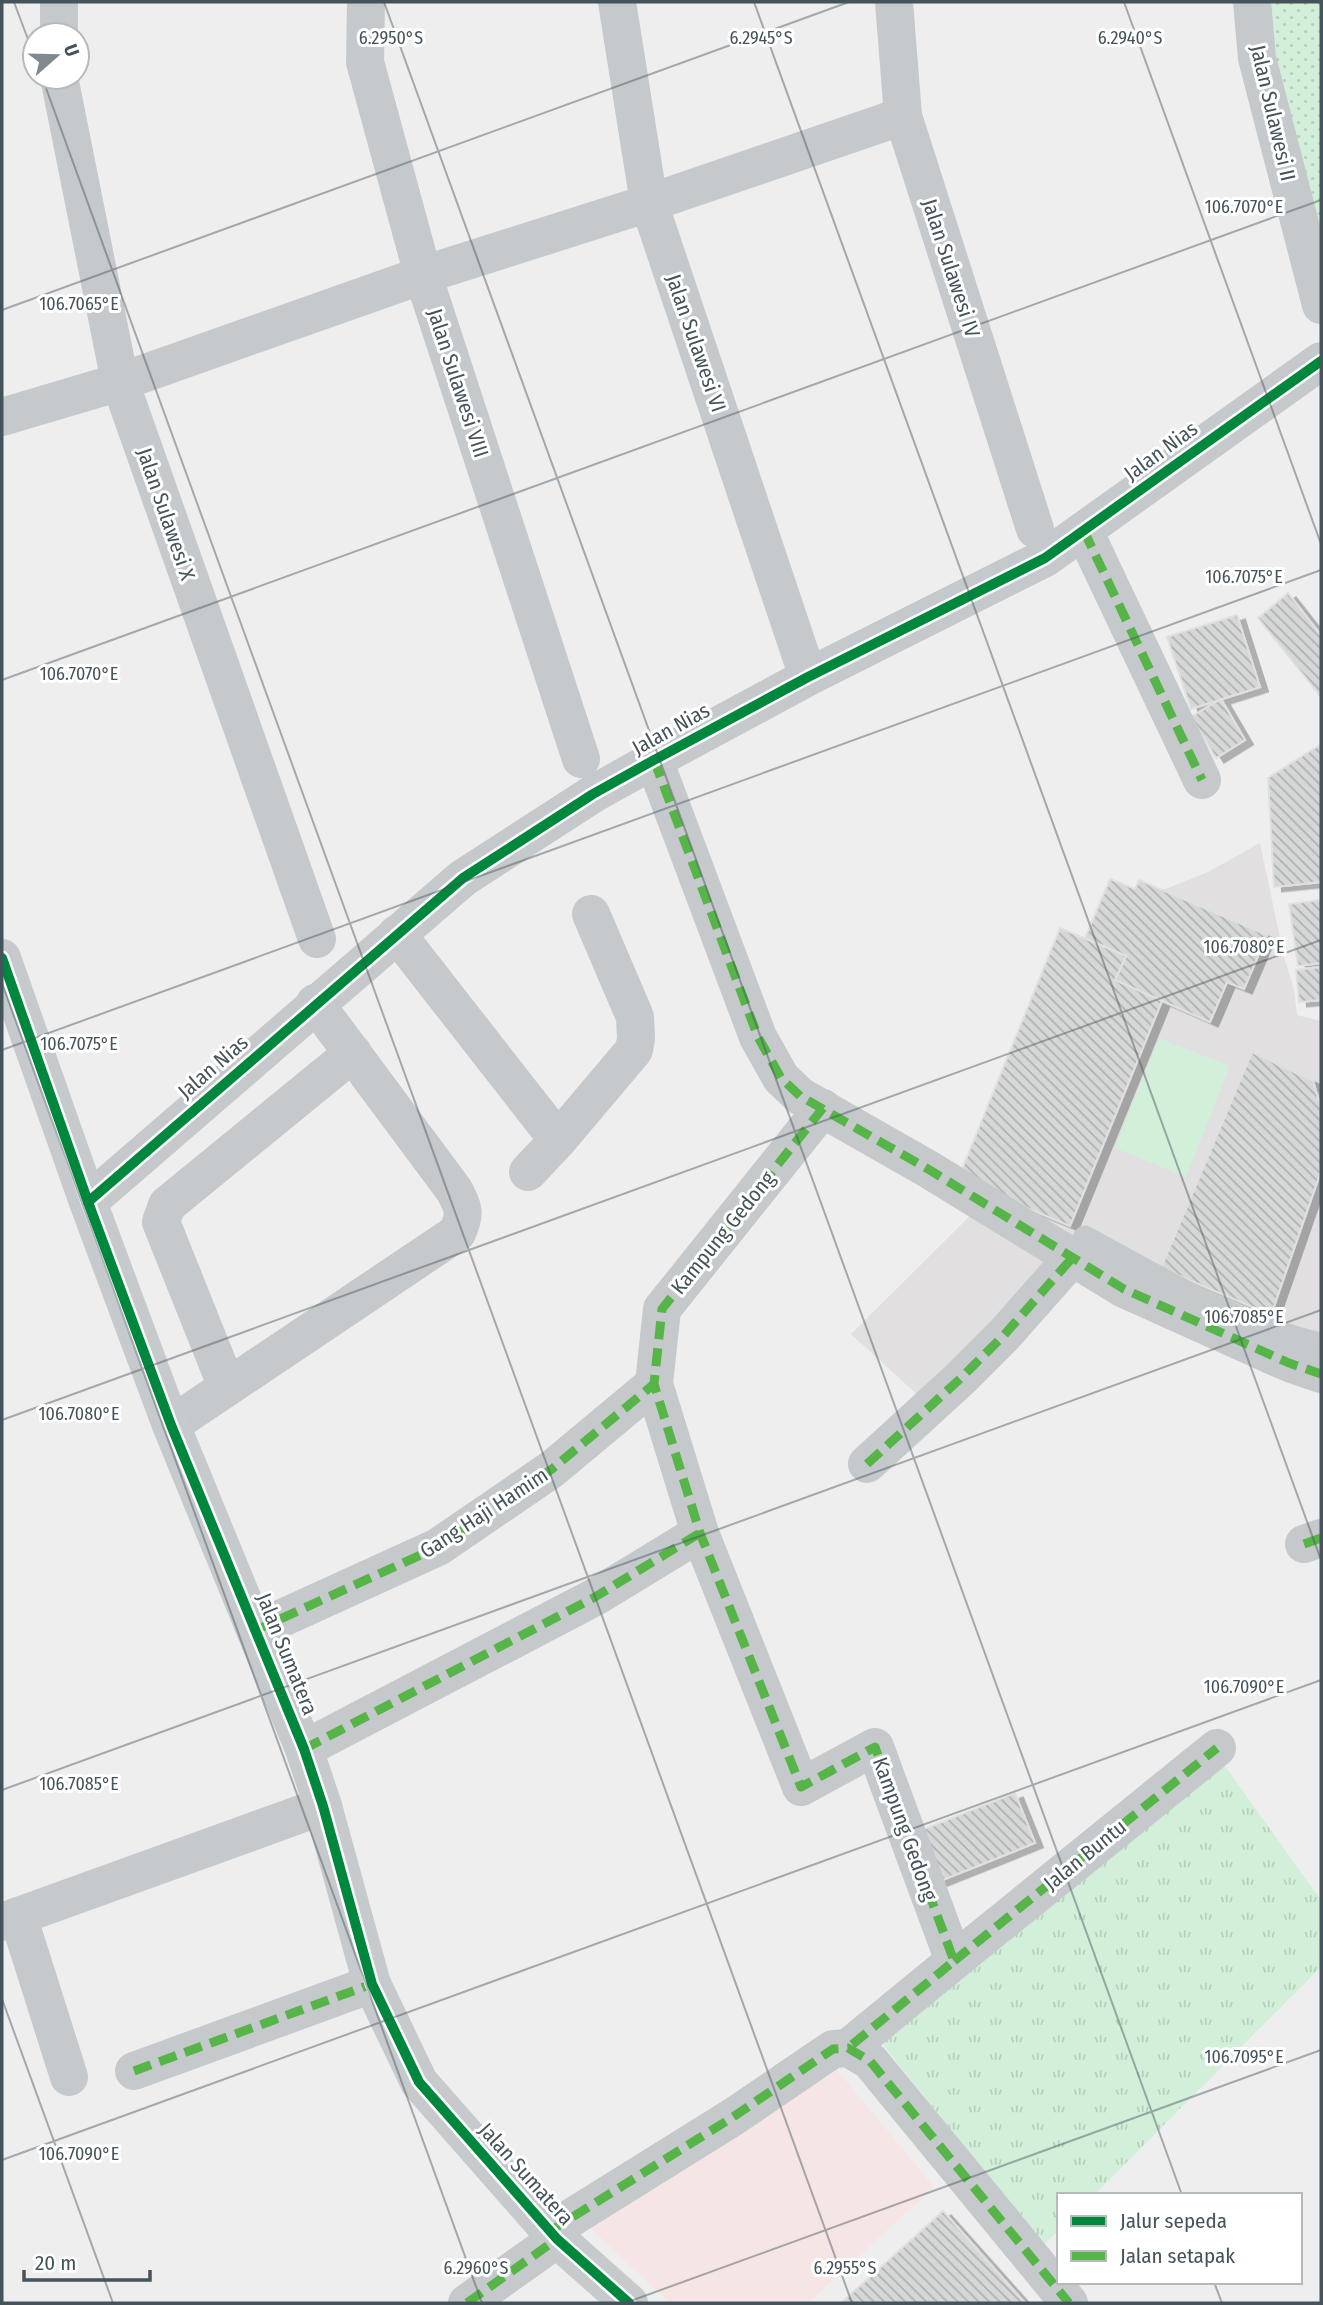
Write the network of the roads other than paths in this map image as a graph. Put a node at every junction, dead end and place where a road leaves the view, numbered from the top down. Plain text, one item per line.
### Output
1 (60, 2) edge
2 (366, 2) edge
3 (617, 2) edge
4 (894, 2) edge
5 (1252, 2) edge
6 (59, 21) edge
7 (62, 91) edge
8 (903, 116) junction
9 (649, 203) junction
10 (423, 275) junction
11 (1321, 305) edge
12 (1321, 361) edge
13 (120, 382) junction
14 (2, 417) edge
15 (1035, 529) dead end
16 (1084, 531) junction
17 (808, 677) junction
18 (581, 759) dead end
19 (654, 760) junction
20 (1202, 780) dead end
21 (591, 914) dead end
22 (397, 934) junction
23 (317, 939) dead end
24 (2, 958) edge
25 (9, 1001) edge
26 (315, 1003) junction
27 (353, 1054) junction
28 (823, 1108) junction
29 (558, 1140) junction
30 (528, 1172) dead end
31 (88, 1202) junction
32 (1073, 1257) junction
33 (1321, 1343) edge
34 (1321, 1374) edge
35 (654, 1384) junction
36 (227, 1387) junction
37 (171, 1425) junction
38 (867, 1464) dead end
39 (699, 1533) junction
40 (256, 1630) junction
41 (1217, 1748) dead end
42 (304, 1749) junction
43 (323, 1806) junction
44 (10, 1919) edge
45 (954, 1961) junction
46 (372, 1984) junction
47 (848, 2048) junction
48 (134, 2071) dead end
49 (69, 2077) dead end
50 (554, 2235) junction
51 (467, 2303) edge
52 (629, 2303) edge
53 (1069, 2303) edge

1 - 6 street
2 - 10 street, Jalan Sulawesi VIII
3 - 9 street, Jalan Sulawesi VI
4 - 8 street, Jalan Sulawesi IV
5 - 11 street, Jalan Sulawesi II
7 - 13 street, Jalan Sulawesi X
8 - 9 street
8 - 15 street, Jalan Sulawesi IV
9 - 10 street
9 - 17 street, Jalan Sulawesi VI
10 - 13 street
10 - 18 street, Jalan Sulawesi VIII
12 - 16 street, Jalan Nias
13 - 14 street
13 - 23 street, Jalan Sulawesi X
16 - 17 street, Jalan Nias
16 - 20 street
17 - 19 street, Jalan Nias
19 - 22 street, Jalan Nias
19 - 28 street
21 - 29 street
22 - 26 street, Jalan Nias
22 - 29 street
24 - 25 street, Jalan Sumatera
25 - 31 street, Jalan Sumatera
26 - 27 street
26 - 31 street, Jalan Nias
27 - 36 street
27 - 36 street
28 - 32 street
28 - 35 street, Kampung Gedong
29 - 30 street
31 - 37 street, Jalan Sumatera
32 - 33 lane
32 - 34 street
32 - 38 street
35 - 39 street, Kampung Gedong
35 - 40 street, Gang Haji Hamim
36 - 37 street
37 - 40 street, Jalan Sumatera
39 - 42 street
39 - 45 street, Kampung Gedong
40 - 42 street, Jalan Sumatera
41 - 45 street, Jalan Buntu
42 - 43 street, Jalan Sumatera
43 - 44 street
43 - 46 street, Jalan Sumatera
44 - 49 street
45 - 47 street
46 - 48 street
46 - 50 street, Jalan Sumatera
47 - 50 street
47 - 53 street
50 - 51 street
50 - 52 street, Jalan Sumatera

